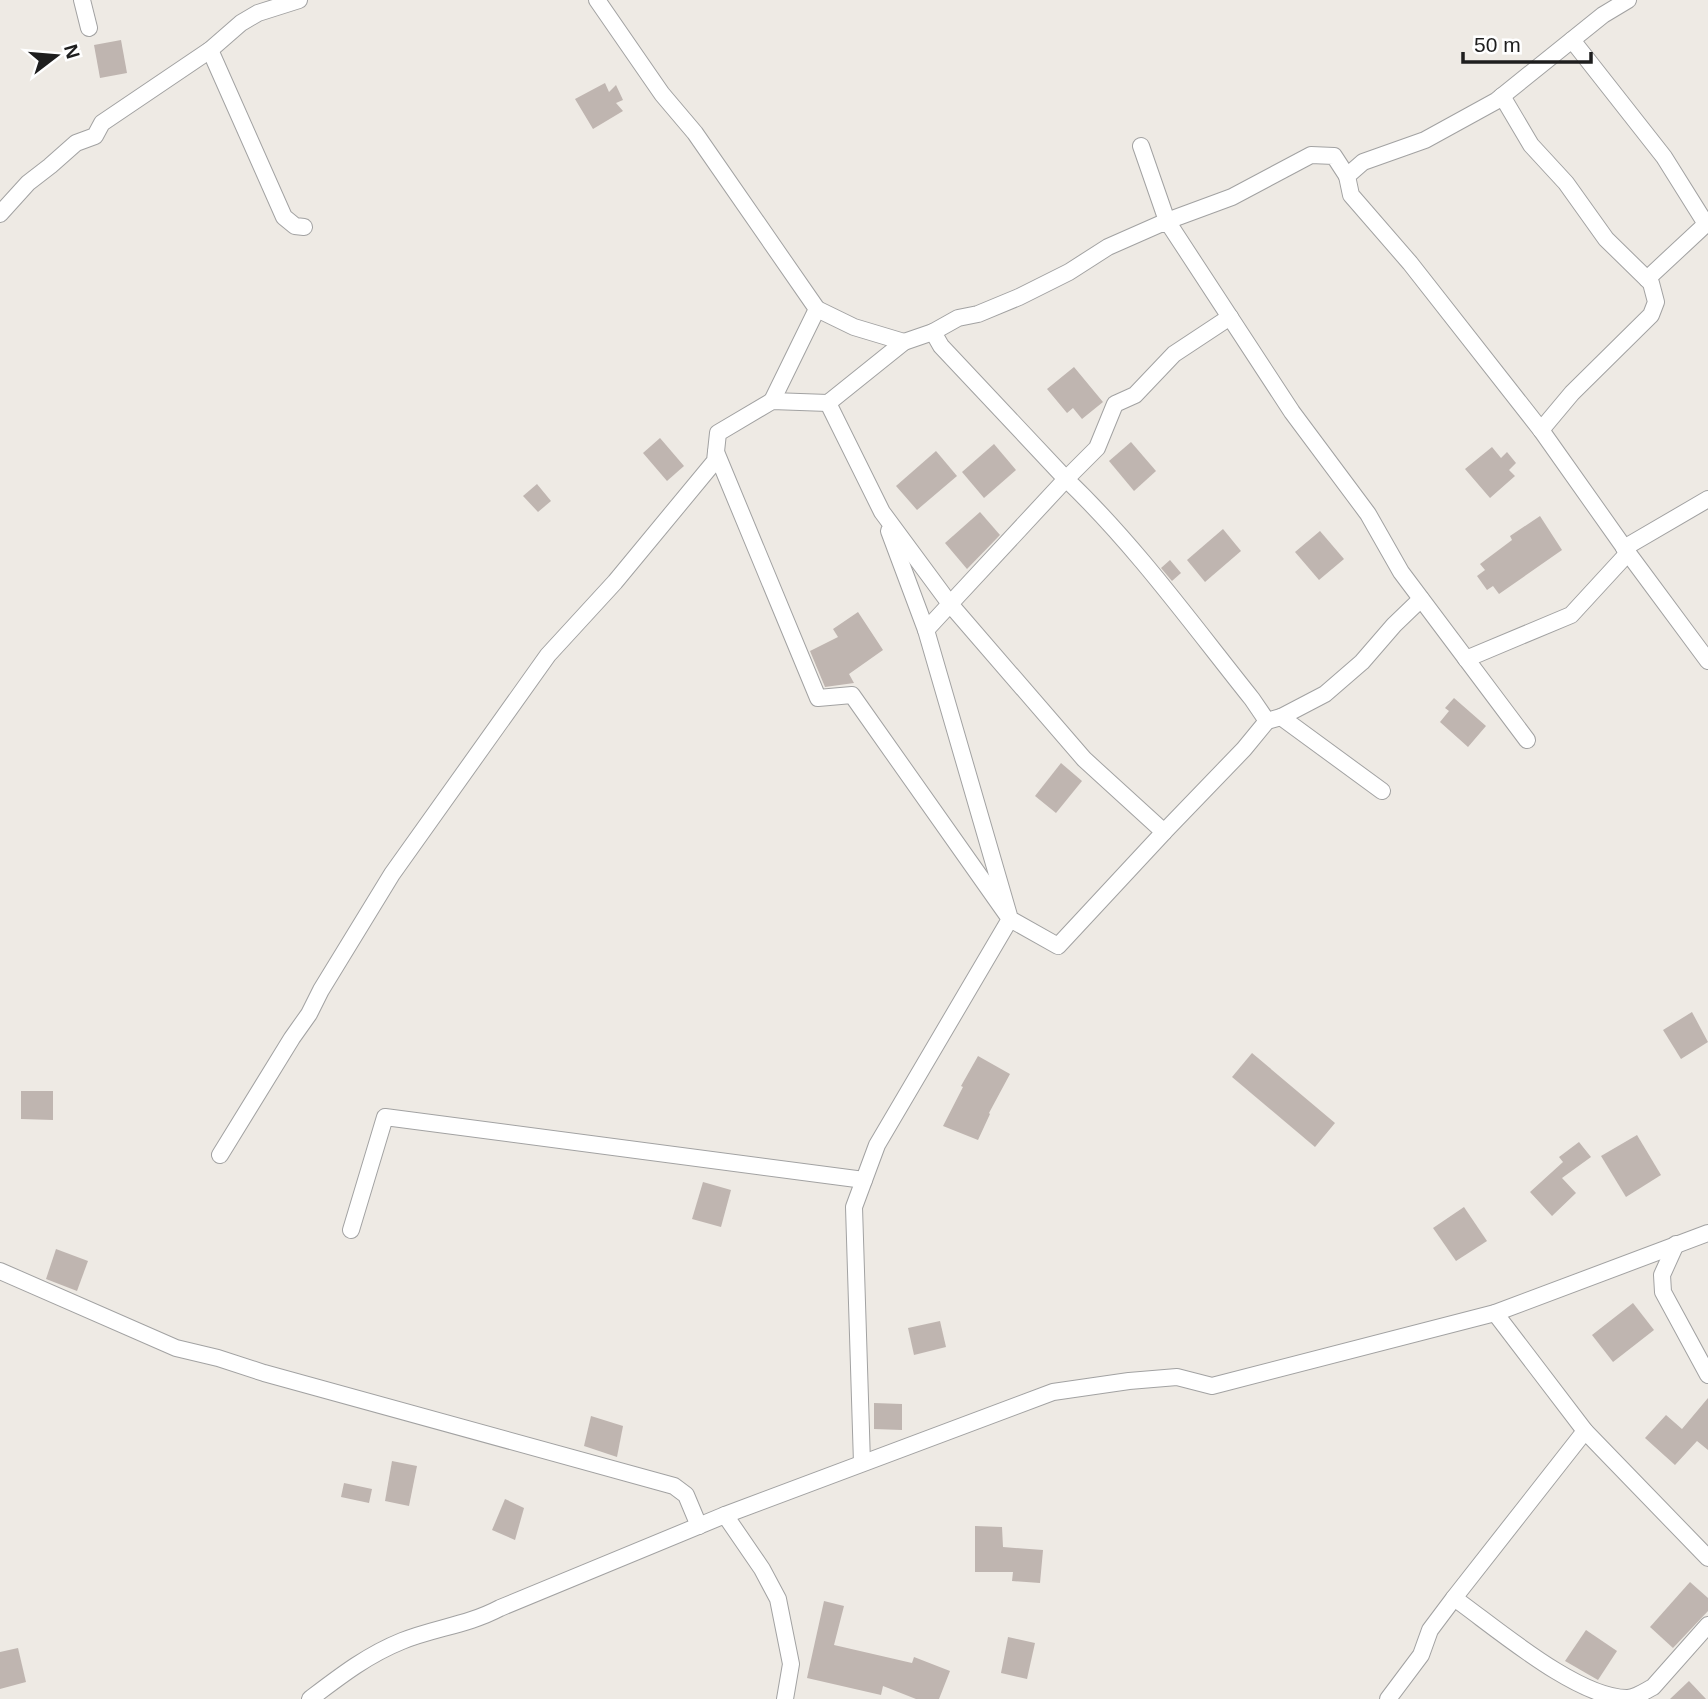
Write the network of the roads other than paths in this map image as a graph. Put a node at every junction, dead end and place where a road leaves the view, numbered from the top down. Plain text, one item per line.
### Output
1 (82, 0) edge
2 (299, 0) edge
3 (597, 0) edge
4 (1628, 0) edge
5 (89, 28) dead end
6 (1572, 40) junction
7 (210, 50) junction
8 (1502, 96) junction
9 (1141, 146) dead end
10 (1347, 176) junction
11 (0, 214) edge
12 (1167, 221) junction
13 (304, 227) dead end
14 (1647, 279) junction
15 (817, 309) junction
16 (1230, 317) junction
17 (933, 332) junction
18 (904, 342) junction
19 (772, 401) junction
20 (828, 403) junction
21 (1541, 430) junction
22 (716, 453) junction
23 (1066, 479) junction
24 (1708, 499) edge
25 (882, 512) junction
26 (1626, 551) junction
27 (1422, 599) junction
28 (950, 604) junction
29 (926, 630) junction
30 (1466, 659) junction
31 (1708, 661) edge
32 (1274, 719) junction
33 (1527, 740) dead end
34 (1382, 791) dead end
35 (1164, 832) junction
36 (1010, 919) junction
37 (220, 1155) dead end
38 (864, 1180) junction
39 (351, 1230) dead end
40 (1708, 1233) edge
41 (1676, 1244) junction
42 (0, 1271) edge
43 (1495, 1313) junction
44 (1708, 1375) edge
45 (1585, 1431) junction
46 (862, 1463) junction
47 (725, 1515) junction
48 (699, 1526) junction
49 (1708, 1558) edge
50 (1454, 1598) junction
51 (1708, 1625) edge
52 (1585, 1693) edge
53 (310, 1699) edge
54 (785, 1699) edge
55 (1388, 1699) edge

1 - 5 street
2 - 7 street
3 - 15 street
4 - 6 street
6 - 8 street
6 - 14 street
7 - 11 street
7 - 13 street
8 - 10 street
8 - 14 street
9 - 12 street
10 - 12 street
10 - 21 street
12 - 16 street
12 - 17 street
14 - 21 street
15 - 18 street
15 - 19 street
16 - 23 street
16 - 27 street
17 - 18 street
17 - 23 street
18 - 20 street
19 - 20 street
19 - 22 street
20 - 25 street
21 - 26 street
22 - 36 street
22 - 37 street
23 - 28 street
23 - 32 street
24 - 26 street
25 - 28 street
25 - 29 street
26 - 30 street
26 - 31 street
27 - 30 street
27 - 32 street
28 - 29 street
28 - 35 street
29 - 36 street
30 - 33 street
32 - 34 street
32 - 35 street
35 - 36 street
36 - 38 street
38 - 39 street
38 - 46 street
40 - 41 street
41 - 43 street
41 - 44 street
42 - 48 street
43 - 45 street
43 - 46 street
45 - 49 street
45 - 50 street
46 - 47 street
47 - 48 street
47 - 54 street
48 - 53 street
50 - 52 street
50 - 55 street
51 - 52 street

